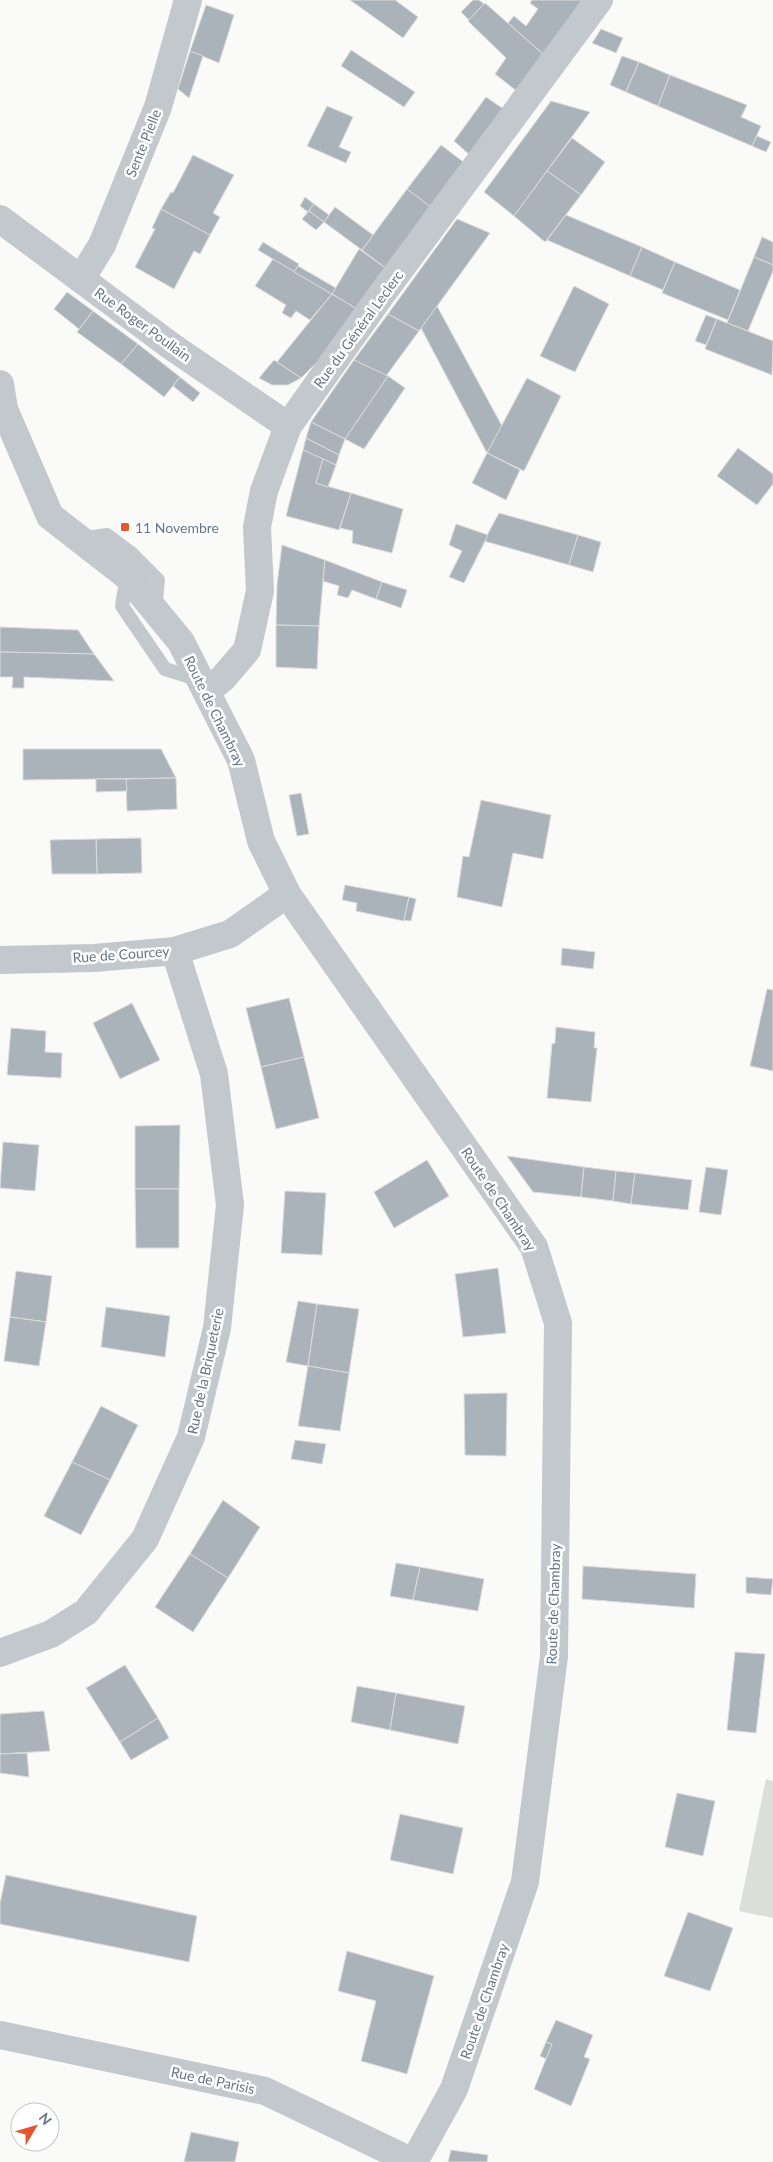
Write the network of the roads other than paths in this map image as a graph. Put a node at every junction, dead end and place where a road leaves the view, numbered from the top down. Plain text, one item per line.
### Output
1 (188, 0) edge
2 (599, 0) edge
3 (0, 219) edge
4 (81, 279) junction
5 (0, 384) edge
6 (288, 426) junction
7 (78, 540) junction
8 (127, 576) junction
9 (155, 611) junction
10 (204, 686) junction
11 (287, 894) junction
12 (175, 951) junction
13 (0, 960) edge
14 (0, 1653) edge
15 (0, 2035) edge
16 (414, 2162) edge

1 - 4 street, Sente Pielle
2 - 6 street, Rue du Général Leclerc
3 - 4 street, Rue Roger Poullain
4 - 6 street, Rue Roger Poullain
5 - 7 street, Route de Chambray
6 - 10 street, Rue du Général Leclerc
7 - 8 street, Route de Chambray
7 - 9 lane
8 - 9 street, Route de Chambray
8 - 10 lane
9 - 10 street, Route de Chambray
10 - 11 street, Route de Chambray
11 - 12 street, Rue de Courcey
11 - 16 street, Route de Chambray
12 - 13 street, Rue de Courcey
12 - 14 street, Rue de la Briqueterie
15 - 16 street, Rue de Parisis

